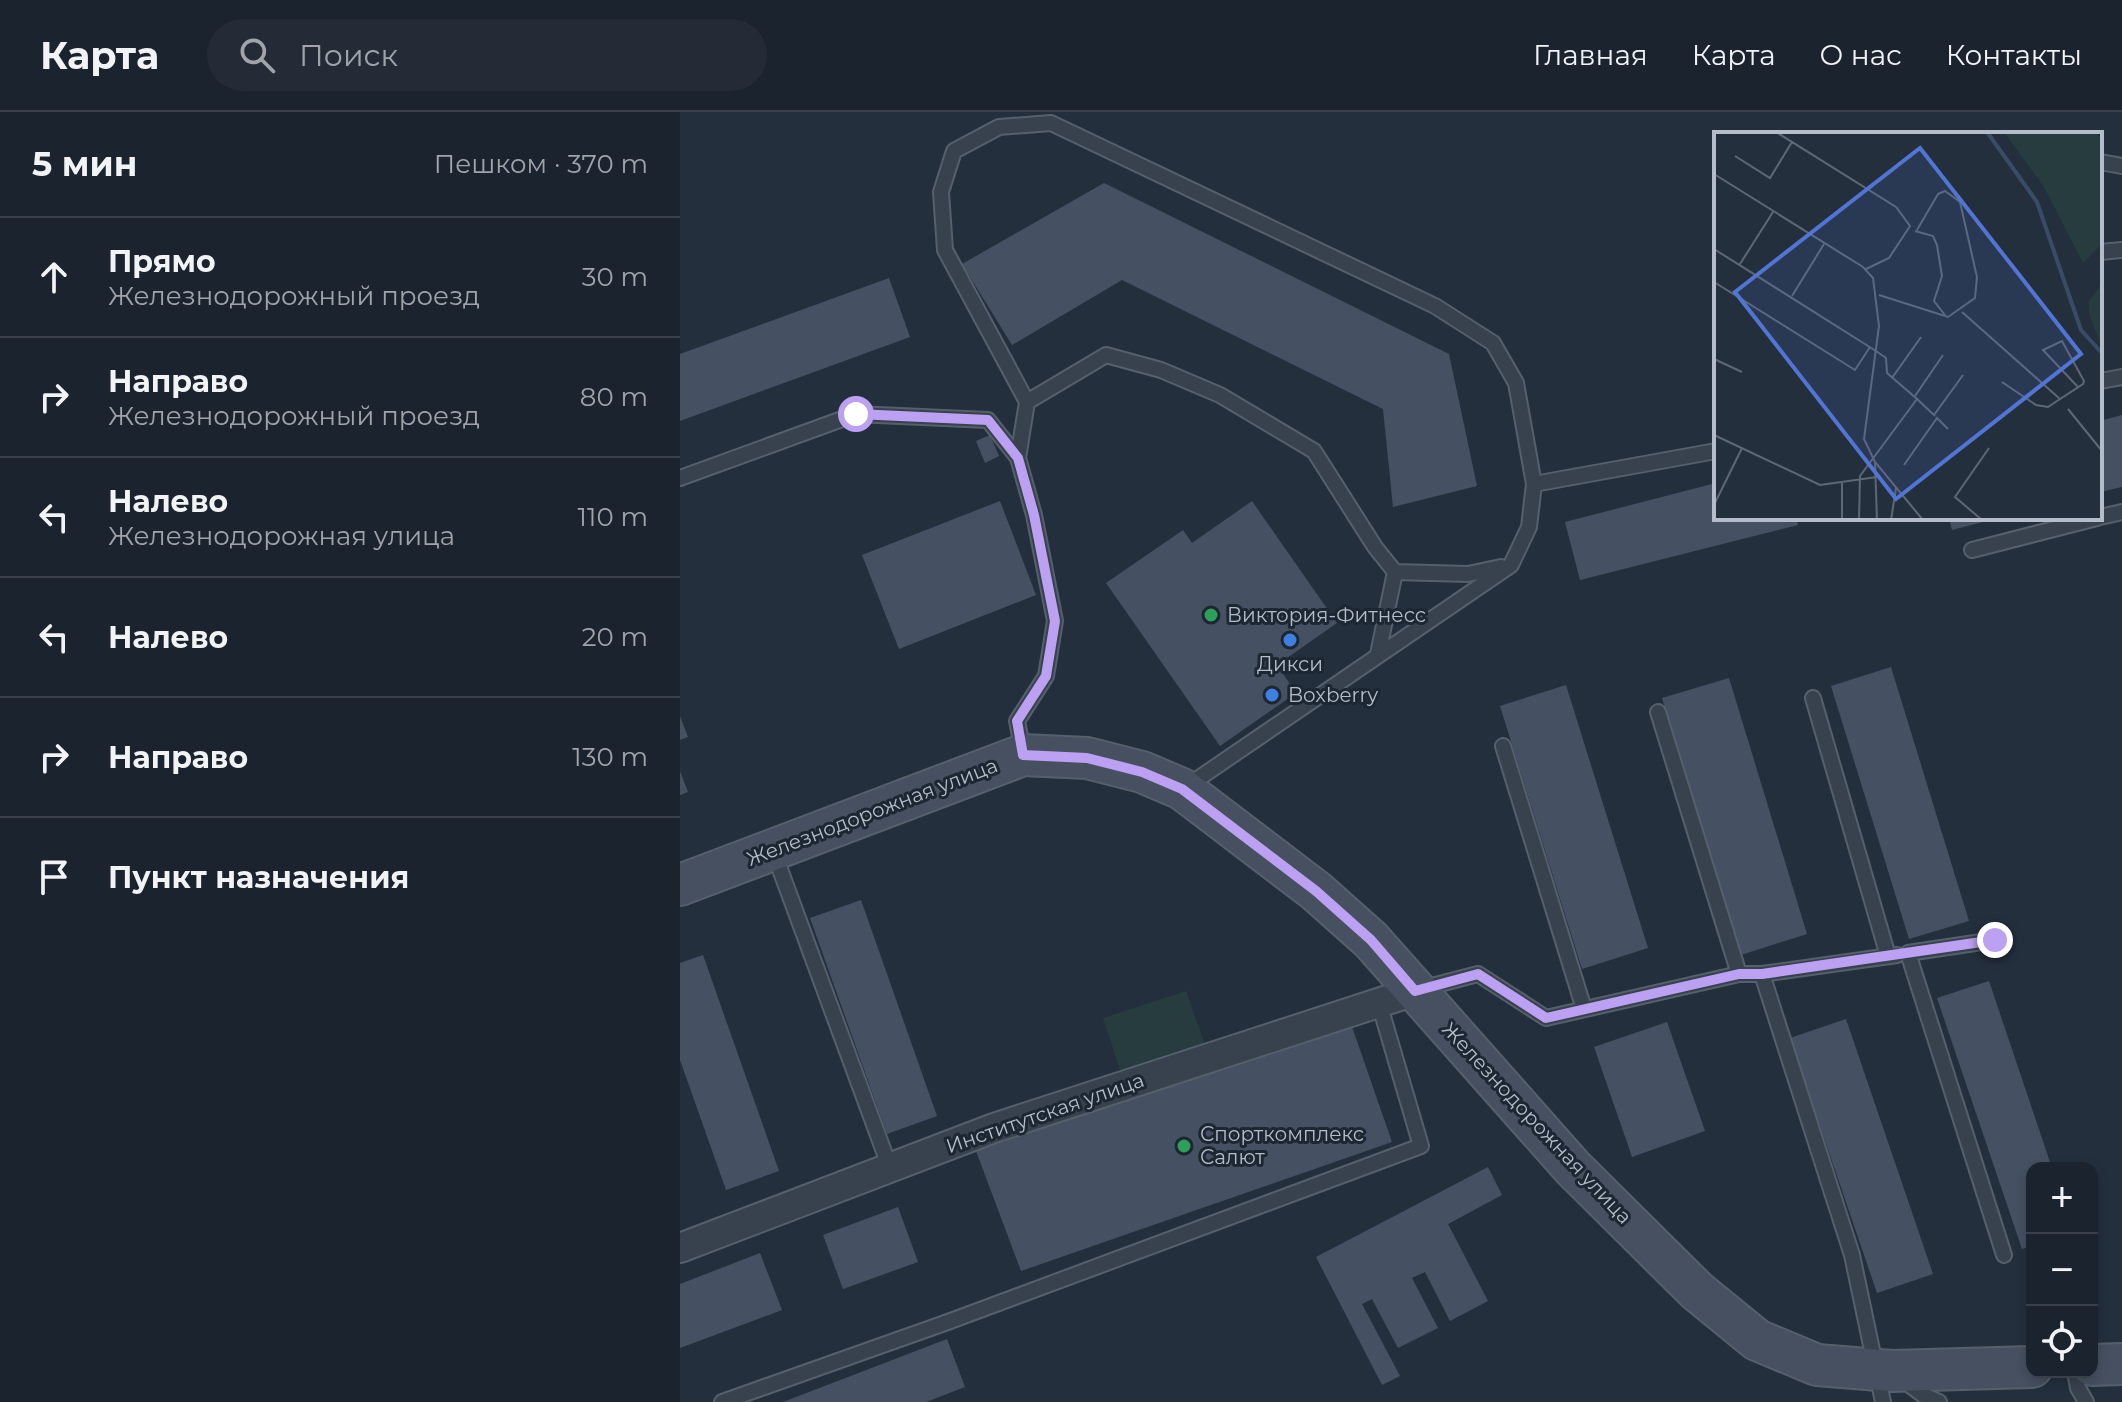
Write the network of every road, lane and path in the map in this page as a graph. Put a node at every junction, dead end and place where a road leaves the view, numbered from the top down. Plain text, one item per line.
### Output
1 (2102, 162) edge
2 (2122, 166) edge
3 (2122, 250) edge
4 (2102, 252) edge
5 (2122, 377) edge
6 (2102, 381) edge
7 (1027, 402) junction
8 (1714, 451) edge
9 (1018, 458) junction
10 (680, 478) edge
11 (1534, 484) junction
12 (2122, 512) edge
13 (2102, 517) edge
14 (2091, 520) edge
15 (1972, 550) dead end
16 (1511, 565) junction
17 (1395, 572) junction
18 (1378, 654) junction
19 (1813, 698) dead end
20 (1658, 712) dead end
21 (1503, 746) dead end
22 (1023, 755) junction
23 (1182, 789) junction
24 (773, 851) junction
25 (680, 885) edge
26 (1995, 940) dead end
27 (1908, 953) junction
28 (1888, 956) junction
29 (1739, 974) junction
30 (1762, 974) junction
31 (1397, 997) junction
32 (1584, 1009) junction
33 (890, 1168) junction
34 (680, 1248) edge
35 (2004, 1255) dead end
36 (2122, 1364) edge
37 (2098, 1365) edge
38 (2026, 1368) edge
39 (2076, 1378) edge
40 (1884, 1381) edge
41 (722, 1402) edge
42 (1939, 1402) edge
43 (2086, 1402) edge

1 - 2 lane
3 - 4 lane
5 - 6 lane
7 - 9 lane
7 - 11 lane
7 - 17 lane
8 - 11 lane
9 - 10 lane
9 - 22 lane
11 - 16 lane
12 - 13 lane
14 - 15 lane
16 - 17 lane
16 - 18 lane
17 - 18 lane
18 - 23 lane
19 - 28 lane
20 - 29 lane
21 - 32 lane
22 - 23 street, Железнодорожная улица
22 - 24 street, Железнодорожная улица
23 - 31 street, Железнодорожная улица
24 - 25 street, Железнодорожная улица
24 - 33 lane
26 - 27 lane
27 - 28 lane
27 - 35 lane
28 - 30 lane
29 - 30 lane
29 - 32 lane
30 - 40 lane
31 - 32 lane
31 - 33 street, Институтская улица
31 - 40 street, Железнодорожная улица
31 - 41 lane
33 - 34 street, Институтская улица
36 - 37 street
38 - 40 street, Железнодорожная улица
39 - 43 lane
40 - 42 lane

